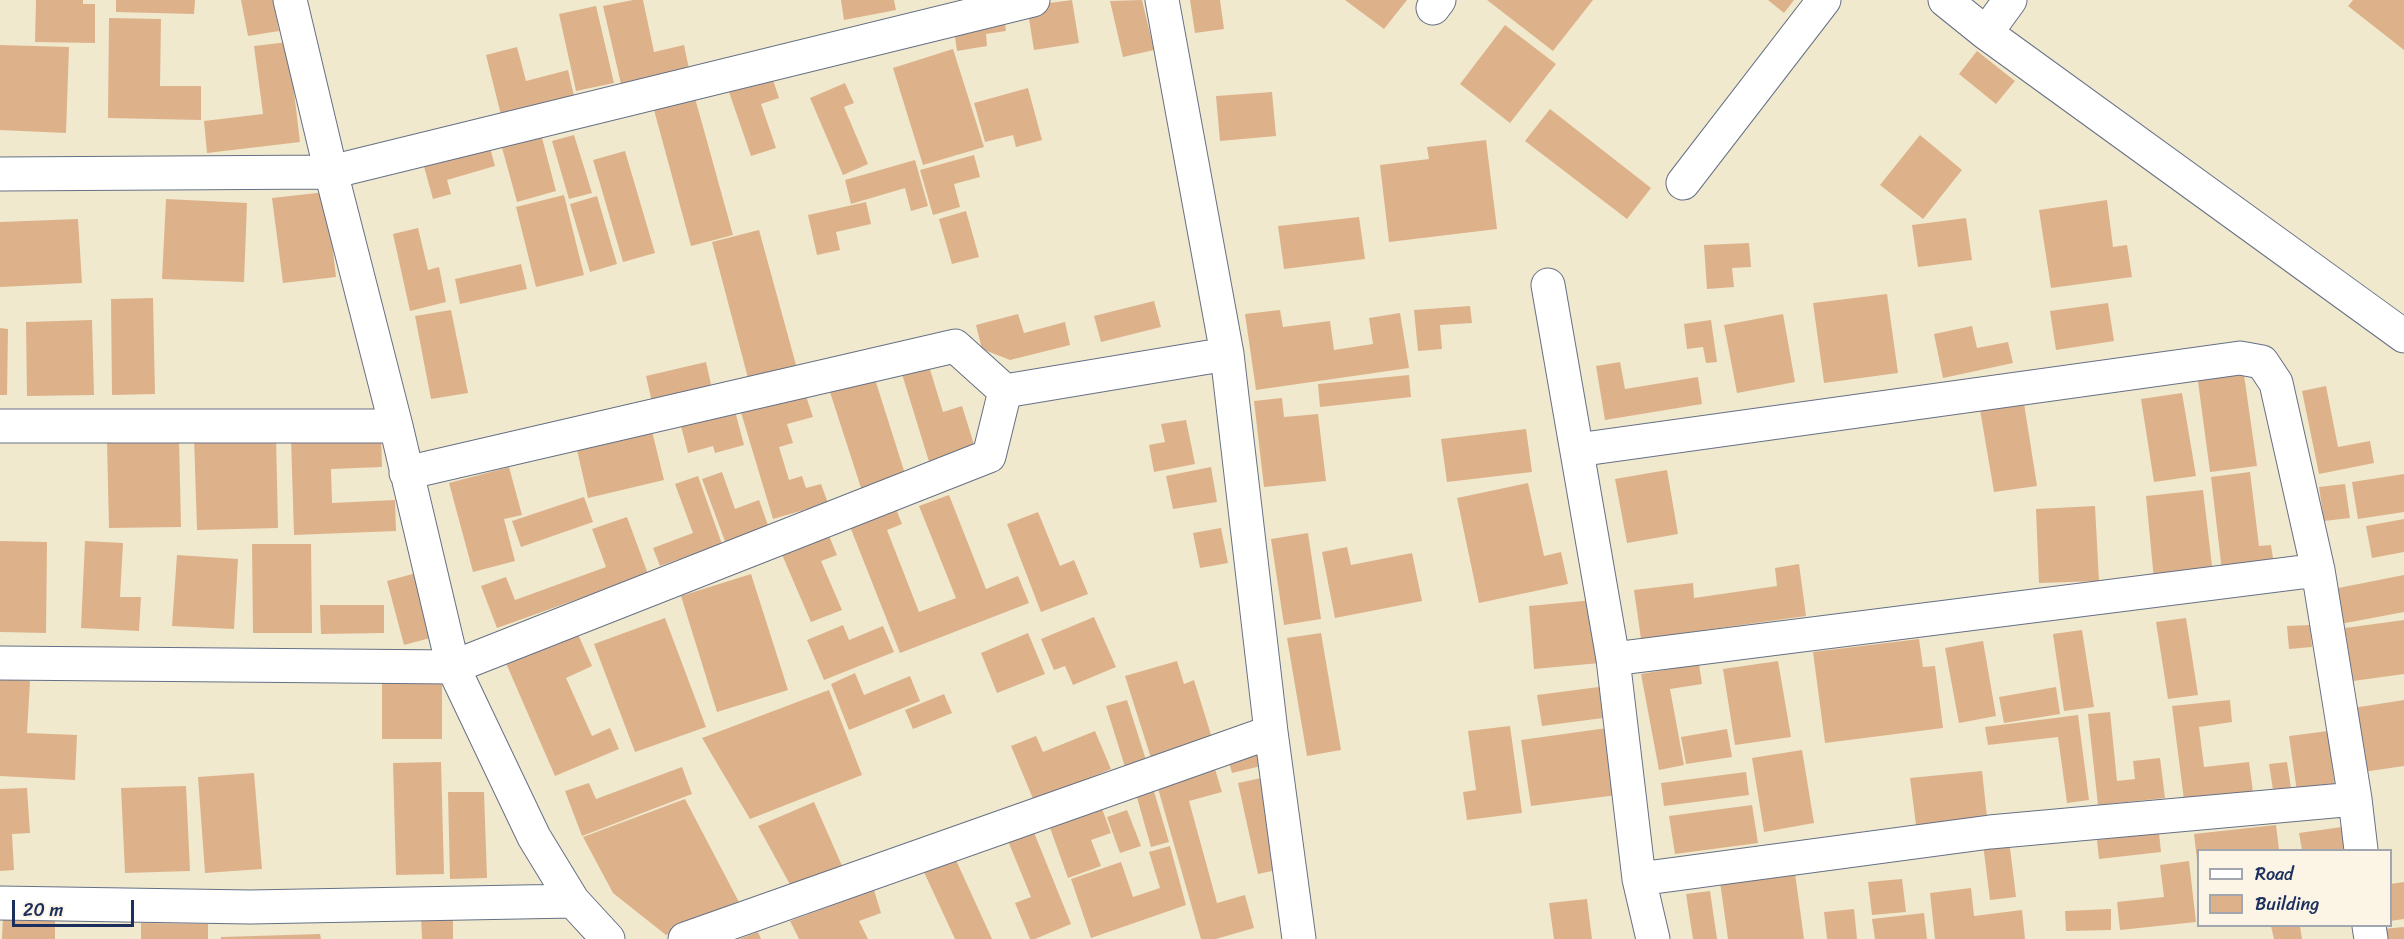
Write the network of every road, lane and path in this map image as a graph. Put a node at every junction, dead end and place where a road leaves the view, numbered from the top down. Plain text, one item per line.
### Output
1 (290, 0) edge
2 (1033, 0) edge
3 (1162, 0) edge
4 (1824, 0) edge
5 (1945, 0) edge
6 (2010, 0) edge
7 (1986, 33) junction
8 (331, 172) junction
9 (0, 174) edge
10 (1683, 183) dead end
11 (1548, 285) dead end
12 (2404, 336) edge
13 (1227, 354) junction
14 (1005, 391) junction
15 (0, 426) edge
16 (396, 426) junction
17 (1577, 450) junction
18 (406, 473) junction
19 (2318, 570) junction
20 (1613, 659) junction
21 (0, 663) edge
22 (453, 667) junction
23 (1271, 732) junction
24 (2355, 798) junction
25 (2361, 849) edge
26 (1639, 879) junction
27 (573, 901) junction
28 (0, 903) edge
29 (608, 939) edge
30 (686, 939) edge
31 (1299, 939) edge
32 (1653, 939) edge

1 - 8 street
2 - 8 street
3 - 13 street
4 - 10 street
5 - 7 street
6 - 7 street
7 - 12 street
8 - 9 street
8 - 16 street
11 - 17 street
13 - 14 street
13 - 23 street
14 - 18 street
14 - 22 street
15 - 16 street
16 - 18 street
17 - 19 street
17 - 20 street
18 - 22 street
19 - 20 street
19 - 24 street
20 - 26 street
21 - 22 street
22 - 27 street
23 - 30 street
23 - 31 street
24 - 25 street
24 - 26 street
26 - 32 street
27 - 28 street
27 - 29 street

